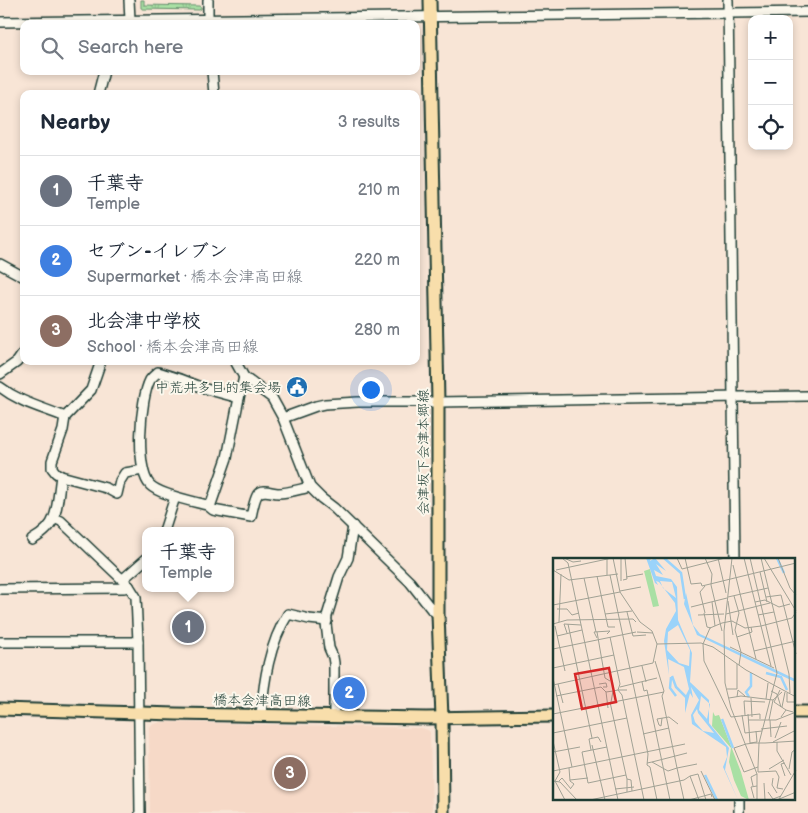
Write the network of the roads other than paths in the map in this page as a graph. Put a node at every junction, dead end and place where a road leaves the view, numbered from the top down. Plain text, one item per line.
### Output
1 (129, 0) edge
2 (208, 0) edge
3 (430, 0) edge
4 (728, 0) edge
5 (808, 12) edge
6 (728, 13) junction
7 (430, 17) junction
8 (123, 20) edge
9 (208, 20) edge
10 (264, 20) edge
11 (0, 22) edge
12 (20, 22) edge
13 (103, 75) edge
14 (212, 75) edge
15 (99, 90) edge
16 (214, 90) edge
17 (0, 264) edge
18 (20, 275) edge
19 (20, 358) edge
20 (100, 365) edge
21 (236, 365) edge
22 (0, 374) edge
23 (244, 377) junction
24 (0, 387) edge
25 (808, 396) edge
26 (733, 397) junction
27 (239, 398) junction
28 (438, 402) junction
29 (65, 417) junction
30 (283, 418) junction
31 (143, 470) junction
32 (61, 476) junction
33 (310, 487) junction
34 (175, 496) junction
35 (210, 507) junction
36 (54, 518) junction
37 (353, 526) junction
38 (165, 527) edge
39 (32, 540) dead end
40 (735, 558) edge
41 (142, 562) edge
42 (122, 580) junction
43 (129, 586) junction
44 (0, 589) edge
45 (438, 614) junction
46 (327, 620) junction
47 (0, 642) edge
48 (138, 642) junction
49 (0, 709) edge
50 (140, 712) junction
51 (261, 715) junction
52 (334, 716) junction
53 (553, 716) edge
54 (442, 718) junction
55 (739, 800) edge
56 (140, 813) edge
57 (442, 813) edge
58 (739, 813) edge

1 - 8 street
2 - 9 street
3 - 7 main road, 会津坂下会津本郷線
4 - 6 street
5 - 6 street
6 - 7 street
6 - 26 street
7 - 10 street
7 - 28 main road, 会津坂下会津本郷線
11 - 12 street
13 - 15 street
14 - 16 street
17 - 18 street
19 - 22 street
20 - 29 street
21 - 23 street
23 - 27 street
23 - 30 street
24 - 29 street
25 - 26 street
26 - 28 street
26 - 40 street
27 - 31 street
27 - 35 street
28 - 30 street
28 - 45 main road, 会津坂下会津本郷線
29 - 32 street
30 - 33 street
31 - 32 street
31 - 34 street
32 - 36 street
33 - 35 street
33 - 37 street
34 - 35 street
34 - 38 street
36 - 39 street
36 - 42 street
37 - 45 street
37 - 46 street
41 - 42 street
42 - 43 street
43 - 44 street
43 - 48 street
45 - 54 main road, 会津坂下会津本郷線
46 - 51 street
46 - 52 street
47 - 48 street
48 - 50 street
49 - 50 main road, 橋本会津高田線
50 - 51 main road, 橋本会津高田線
50 - 56 street
51 - 52 main road, 橋本会津高田線
52 - 54 main road, 橋本会津高田線
53 - 54 main road, 橋本会津高田線
54 - 57 main road, 会津坂下会津本郷線
55 - 58 street

